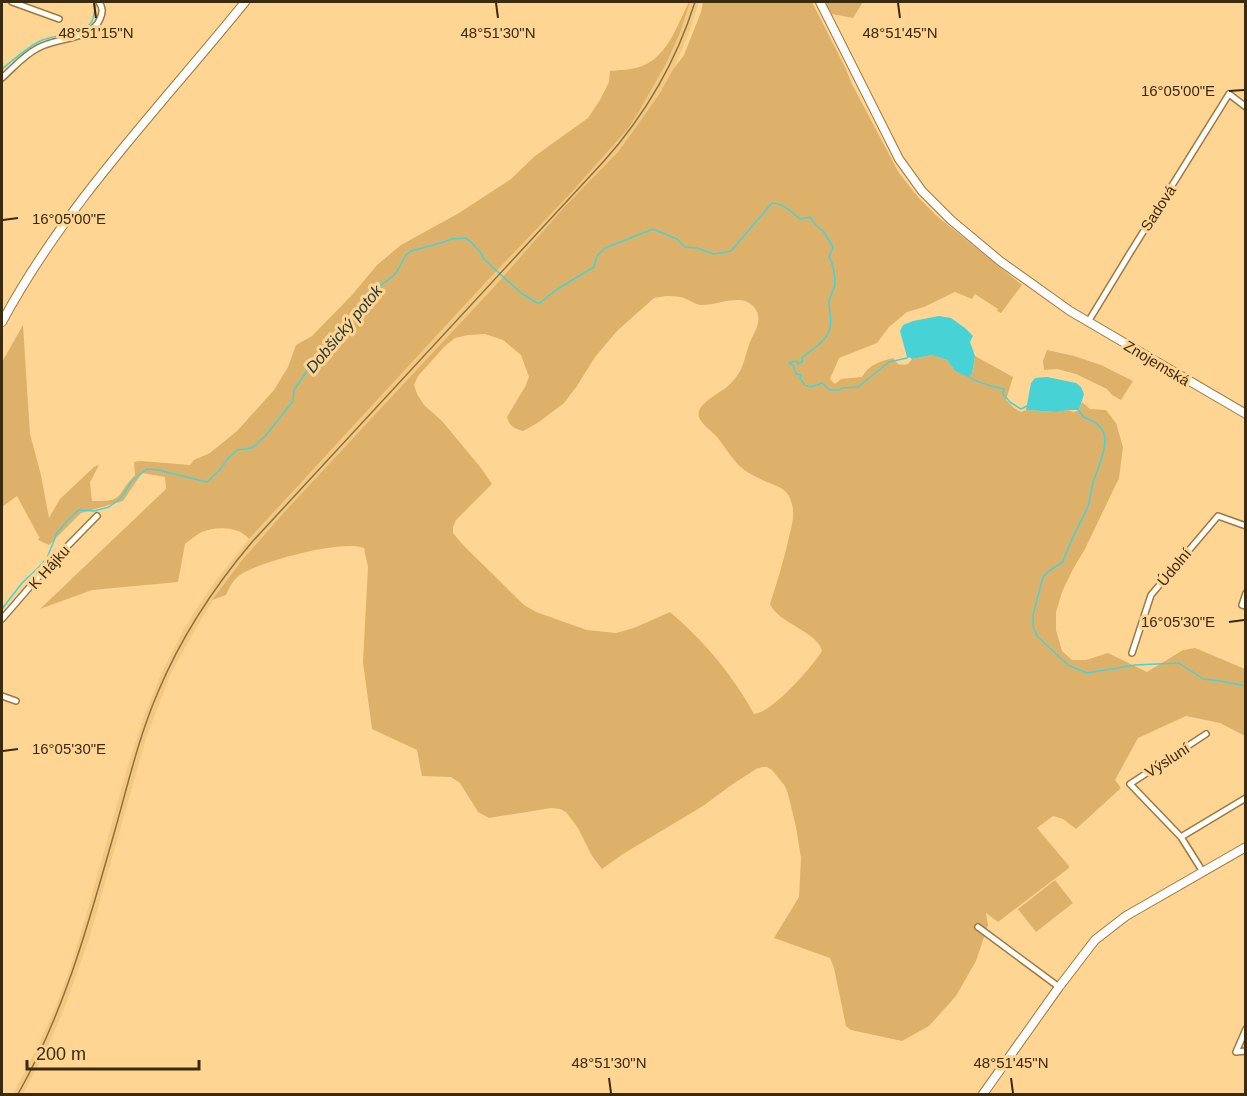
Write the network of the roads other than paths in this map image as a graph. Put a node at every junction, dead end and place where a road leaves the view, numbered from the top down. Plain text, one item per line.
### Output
1 (12, 2) edge
2 (245, 2) edge
3 (820, 2) edge
4 (101, 4) edge
5 (59, 19) dead end
6 (2, 78) edge
7 (1245, 107) edge
8 (2, 322) edge
9 (1089, 322) junction
10 (1245, 414) edge
11 (97, 516) dead end
12 (1245, 526) edge
13 (1245, 592) edge
14 (1245, 606) edge
15 (2, 619) edge
16 (1132, 653) dead end
17 (2, 696) edge
18 (16, 701) dead end
19 (1206, 734) dead end
20 (1245, 798) edge
21 (1181, 837) junction
22 (1245, 847) edge
23 (1200, 874) junction
24 (978, 927) dead end
25 (1059, 987) junction
26 (1245, 1029) edge
27 (1245, 1051) edge
28 (983, 1095) edge

1 - 5 street
2 - 8 main road
3 - 9 main road, Znojemská
4 - 6 street
7 - 9 street, Sadová
9 - 10 main road, Znojemská
11 - 15 street, K Hájku
12 - 16 street, Údolní
13 - 14 street
17 - 18 street
19 - 21 street, Výsluní
20 - 21 street
21 - 23 street
22 - 23 main road
23 - 25 main road
24 - 25 street
25 - 28 main road
26 - 27 street

